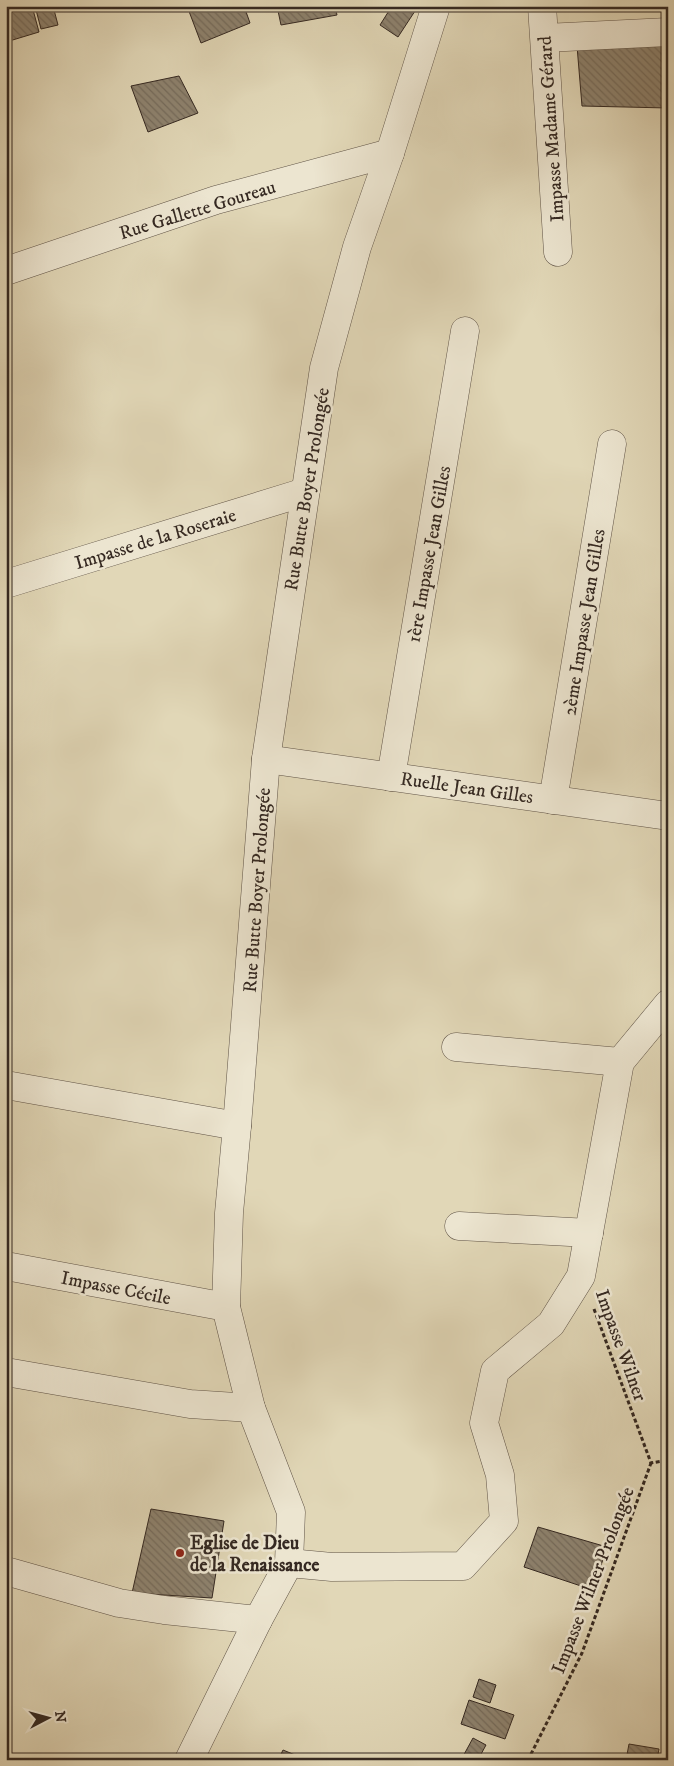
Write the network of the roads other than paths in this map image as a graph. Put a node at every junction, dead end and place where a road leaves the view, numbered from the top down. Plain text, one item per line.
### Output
1 (436, 6) edge
2 (542, 6) edge
3 (668, 32) edge
4 (545, 38) junction
5 (390, 153) junction
6 (558, 252) dead end
7 (6, 271) edge
8 (465, 331) dead end
9 (612, 444) dead end
10 (305, 492) junction
11 (6, 584) edge
12 (266, 759) junction
13 (390, 777) junction
14 (553, 800) junction
15 (668, 816) edge
16 (668, 1004) edge
17 (456, 1047) dead end
18 (620, 1062) junction
19 (6, 1084) edge
20 (237, 1126) junction
21 (459, 1226) dead end
22 (589, 1233) junction
23 (6, 1266) edge
24 (226, 1307) junction
25 (6, 1372) edge
26 (251, 1408) junction
27 (289, 1563) junction
28 (6, 1571) edge
29 (258, 1620) junction
30 (189, 1760) edge

1 - 5 street, Rue Butte Boyer Prolongée
2 - 4 street, Impasse Madame Gérard
3 - 4 street
4 - 6 street, Impasse Madame Gérard
5 - 7 street, Rue Gallette Goureau
5 - 10 street, Rue Butte Boyer Prolongée
8 - 13 street, 1ère Impasse Jean Gilles
9 - 14 street, 2ème Impasse Jean Gilles
10 - 11 street, Impasse de la Roseraie
10 - 12 street, Rue Butte Boyer Prolongée
12 - 13 street, Ruelle Jean Gilles
12 - 20 street, Rue Butte Boyer Prolongée
13 - 14 street, Ruelle Jean Gilles
14 - 15 street, Ruelle Jean Gilles
16 - 18 street
17 - 18 street
18 - 22 street
19 - 20 street
20 - 24 street, Rue Butte Boyer Prolongée
21 - 22 street
22 - 27 street
23 - 24 street, Impasse Cécile
24 - 26 street, Rue Butte Boyer Prolongée
25 - 26 street
26 - 27 street, Rue Butte Boyer Prolongée
27 - 29 street, Rue Butte Boyer Prolongée
28 - 29 street
29 - 30 street, Rue Butte Boyer Prolongée

